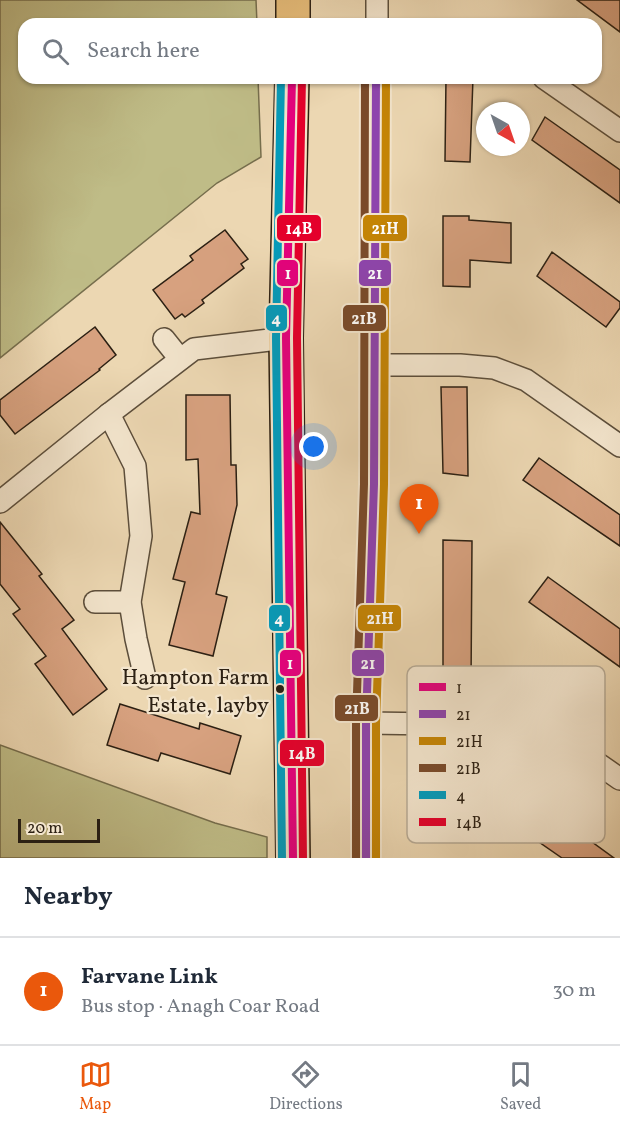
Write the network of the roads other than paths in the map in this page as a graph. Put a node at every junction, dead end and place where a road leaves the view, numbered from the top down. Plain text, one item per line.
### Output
1 (293, 0) edge
2 (376, 0) edge
3 (293, 18) edge
4 (376, 18) edge
5 (292, 84) edge
6 (376, 84) edge
7 (553, 84) edge
8 (620, 131) edge
9 (286, 338) junction
10 (164, 339) dead end
11 (180, 359) junction
12 (375, 365) junction
13 (109, 414) junction
14 (620, 446) edge
15 (0, 502) edge
16 (95, 602) dead end
17 (130, 602) junction
18 (146, 678) dead end
19 (366, 723) junction
20 (407, 724) edge
21 (605, 769) edge
22 (620, 779) edge
23 (293, 858) edge
24 (366, 858) edge

1 - 3 highway
2 - 4 street
5 - 9 highway
6 - 12 street
7 - 8 street
9 - 11 street
9 - 23 highway
10 - 11 street
11 - 13 street
12 - 14 street
12 - 19 street
13 - 15 street
13 - 17 street
16 - 17 street
17 - 18 street
19 - 20 street
19 - 24 street
21 - 22 street

